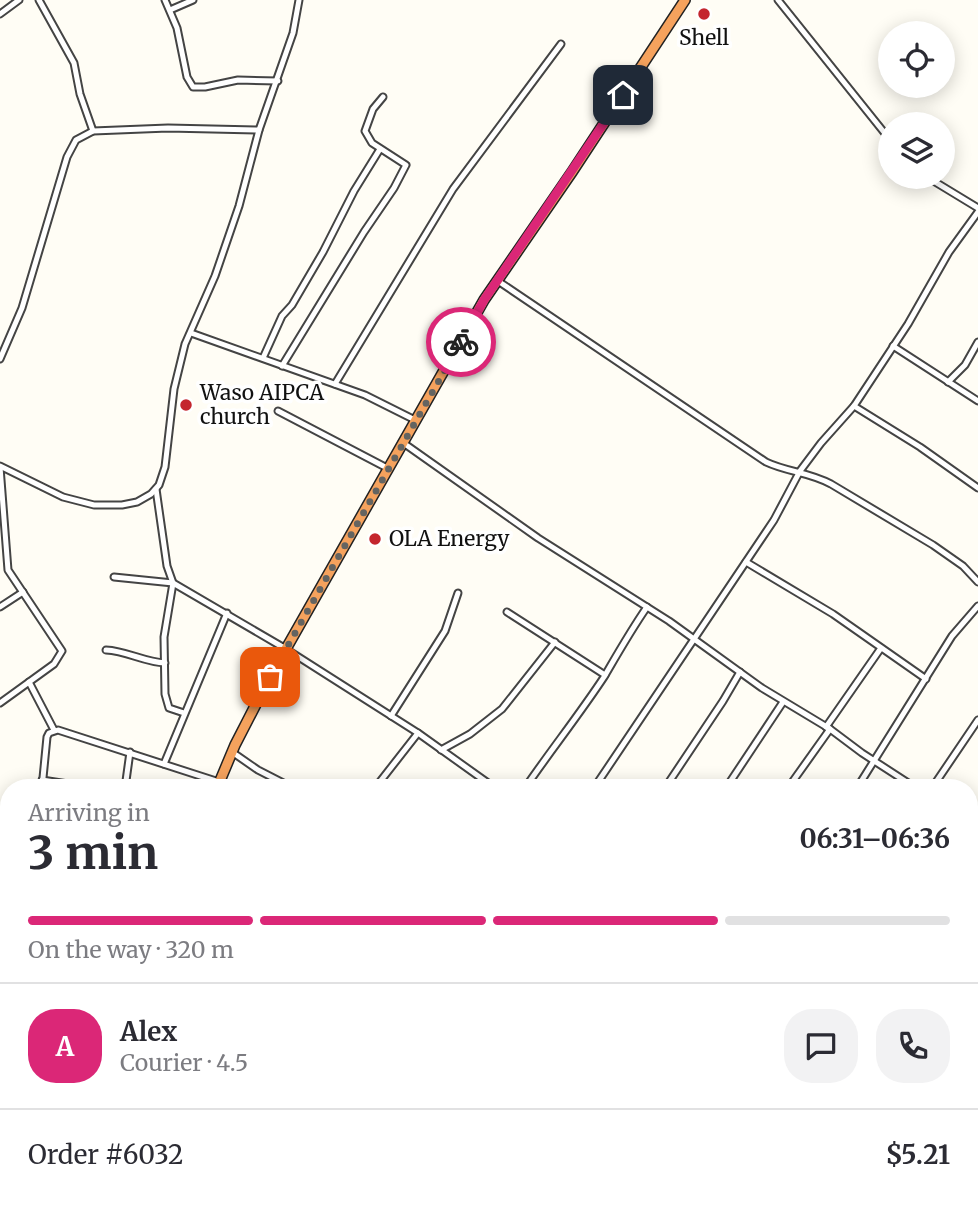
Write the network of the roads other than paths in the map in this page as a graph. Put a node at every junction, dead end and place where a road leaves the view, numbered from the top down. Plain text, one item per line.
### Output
1 (19, 0) edge
2 (38, 0) edge
3 (165, 0) edge
4 (193, 0) edge
5 (299, 0) edge
6 (685, 0) edge
7 (778, 0) edge
8 (170, 10) junction
9 (0, 14) edge
10 (561, 44) dead end
11 (278, 81) junction
12 (383, 97) dead end
13 (878, 125) edge
14 (259, 130) junction
15 (93, 131) junction
16 (380, 149) junction
17 (946, 189) edge
18 (978, 210) edge
19 (498, 281) junction
20 (191, 334) junction
21 (978, 342) edge
22 (893, 346) junction
23 (263, 358) junction
24 (0, 359) edge
25 (282, 366) junction
26 (948, 383) junction
27 (335, 384) junction
28 (978, 401) edge
29 (854, 406) junction
30 (278, 411) dead end
31 (415, 420) junction
32 (402, 442) junction
33 (0, 467) edge
34 (389, 469) junction
35 (800, 471) junction
36 (978, 488) edge
37 (156, 489) junction
38 (3, 542) edge
39 (746, 562) junction
40 (114, 577) dead end
41 (978, 582) edge
42 (173, 583) junction
43 (23, 592) junction
44 (458, 593) dead end
45 (978, 606) edge
46 (0, 607) edge
47 (647, 607) junction
48 (507, 612) dead end
49 (227, 613) junction
50 (695, 640) junction
51 (555, 642) junction
52 (881, 648) junction
53 (286, 649) junction
54 (106, 650) dead end
55 (165, 663) junction
56 (740, 672) junction
57 (605, 674) junction
58 (926, 679) junction
59 (29, 682) junction
60 (783, 702) junction
61 (0, 703) edge
62 (184, 713) junction
63 (391, 716) junction
64 (978, 720) edge
65 (828, 728) junction
66 (54, 730) junction
67 (418, 733) junction
68 (441, 750) junction
69 (130, 752) junction
70 (232, 752) junction
71 (875, 762) junction
72 (164, 764) junction
73 (42, 779) edge
74 (126, 779) edge
75 (203, 779) edge
76 (221, 779) edge
77 (276, 779) edge
78 (383, 779) edge
79 (482, 779) edge
80 (531, 779) edge
81 (600, 779) edge
82 (671, 779) edge
83 (732, 779) edge
84 (794, 779) edge
85 (863, 779) edge
86 (902, 779) edge
87 (938, 779) edge

1 - 9 street
2 - 15 street
3 - 8 street
4 - 8 street
5 - 11 street
6 - 19 highway
7 - 13 street
8 - 11 street
10 - 27 street
11 - 14 street
12 - 16 street
14 - 15 street
14 - 20 street
15 - 24 street
16 - 23 street
16 - 25 street
17 - 18 street
18 - 22 street
19 - 31 highway
19 - 35 street
20 - 23 street
20 - 37 street
21 - 26 street
22 - 26 street
22 - 29 street
23 - 25 street
25 - 27 street
26 - 28 street
27 - 31 street
29 - 35 street
29 - 36 street
30 - 34 street
31 - 32 highway
32 - 34 highway
32 - 47 street
33 - 37 street
33 - 38 street
34 - 53 highway
35 - 39 street
35 - 41 street
37 - 42 street
38 - 43 street
39 - 50 street
39 - 52 street
40 - 42 street
42 - 49 street
42 - 55 street
43 - 46 street
43 - 59 street
44 - 63 street
45 - 58 street
47 - 50 street
47 - 57 street
48 - 51 street
49 - 53 street
49 - 62 street
50 - 56 street
50 - 81 street
51 - 57 street
51 - 68 street
52 - 58 street
52 - 65 street
53 - 63 street
53 - 70 highway
54 - 55 street
55 - 62 street
56 - 60 street
56 - 82 street
57 - 80 street
58 - 71 street
59 - 61 street
59 - 66 street
60 - 65 street
60 - 83 street
62 - 72 street
63 - 67 street
64 - 87 street
65 - 71 street
65 - 84 street
66 - 69 street
66 - 73 street
67 - 68 street
67 - 78 street
68 - 79 street
69 - 72 street
69 - 74 street
70 - 76 highway
70 - 77 street
71 - 85 street
71 - 86 street
72 - 75 street

